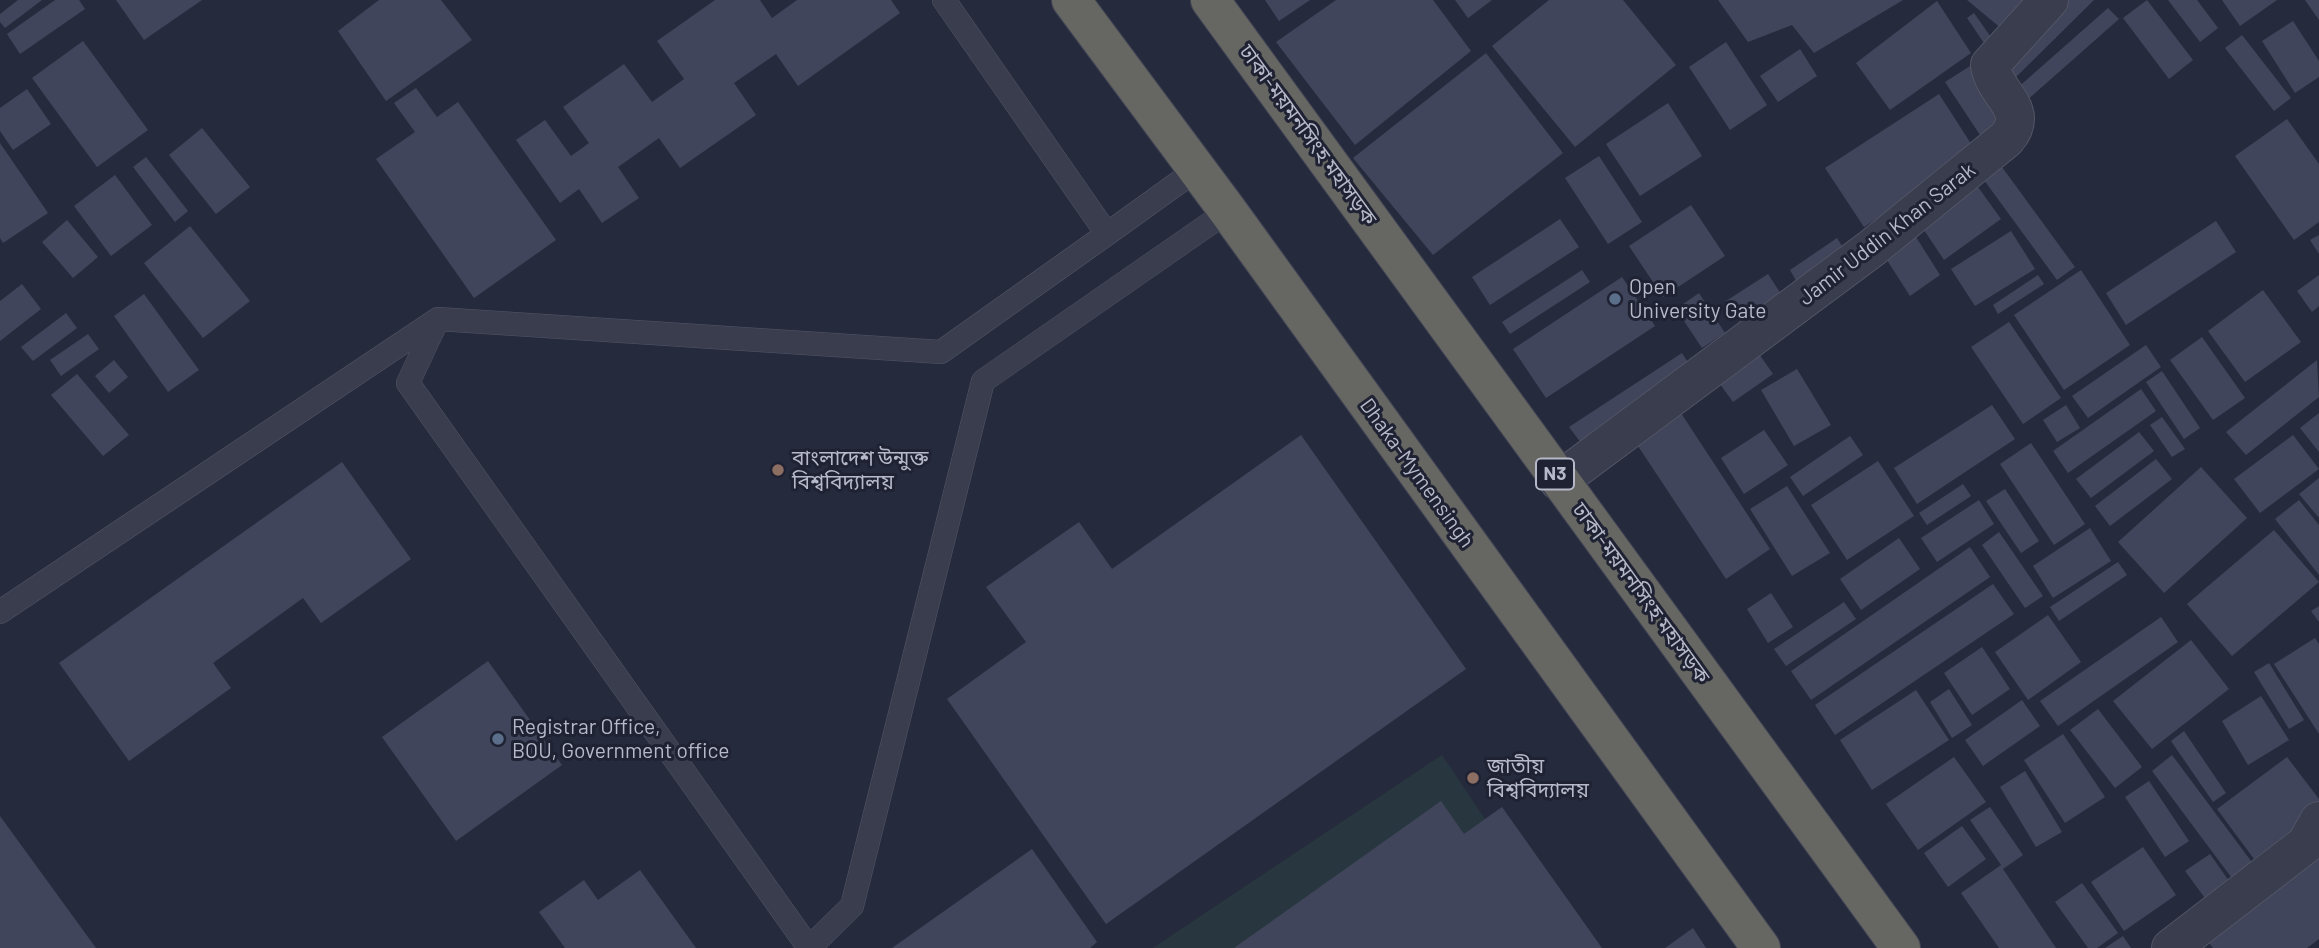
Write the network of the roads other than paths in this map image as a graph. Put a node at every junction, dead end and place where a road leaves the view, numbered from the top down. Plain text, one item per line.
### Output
1 (944, 0) edge
2 (1071, 0) edge
3 (1210, 0) edge
4 (2049, 0) edge
5 (1196, 170) junction
6 (1228, 211) junction
7 (1107, 234) junction
8 (438, 319) junction
9 (1559, 481) junction
10 (0, 612) edge
11 (2319, 821) edge
12 (1761, 948) edge
13 (1901, 948) edge
14 (2171, 948) edge

1 - 7 lane
2 - 5 highway, Dhaka-Mymensingh
3 - 9 highway, ঢাকা-ময়মনসিংহ মহাসড়ক / N3
4 - 9 street, Jamir Uddin Khan Sarak
5 - 6 highway, Dhaka-Mymensingh
5 - 7 lane
6 - 8 lane
6 - 12 highway, Dhaka-Mymensingh
7 - 8 lane
8 - 10 lane
9 - 13 highway, ঢাকা-ময়মনসিংহ মহাসড়ক / N3
11 - 14 street

